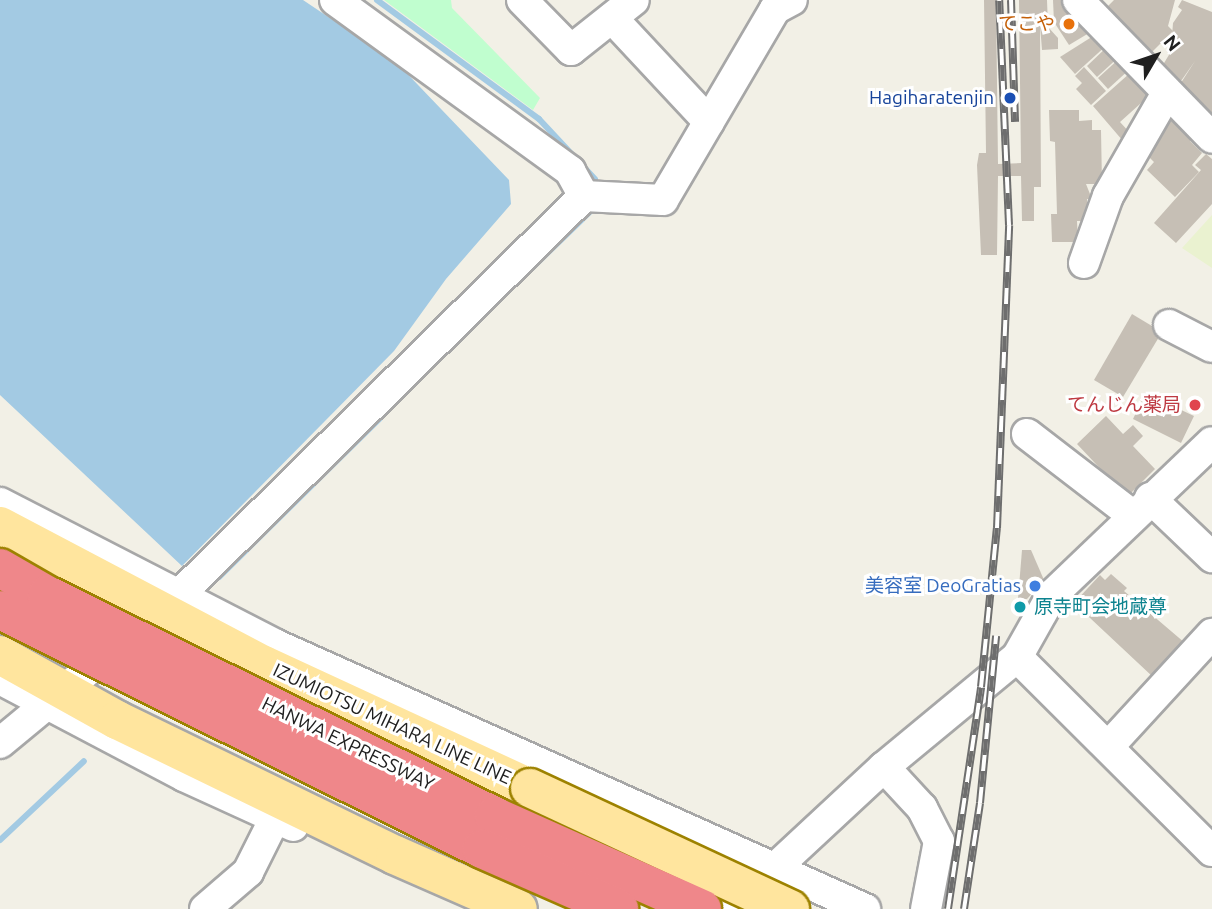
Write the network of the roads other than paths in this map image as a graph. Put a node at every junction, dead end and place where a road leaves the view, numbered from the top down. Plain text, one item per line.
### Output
1 (335, 0) edge
2 (522, 0) edge
3 (792, 0) edge
4 (1078, 0) edge
5 (623, 9) edge
6 (1167, 93) junction
7 (709, 122) junction
8 (1212, 138) edge
9 (584, 196) junction
10 (1084, 263) dead end
11 (1169, 325) dead end
12 (1212, 347) edge
13 (1027, 434) dead end
14 (1212, 442) edge
15 (0, 503) edge
16 (1141, 507) junction
17 (0, 526) edge
18 (1212, 557) edge
19 (0, 568) edge
20 (169, 602) junction
21 (0, 610) edge
22 (1212, 634) edge
23 (0, 655) edge
24 (1017, 657) junction
25 (0, 679) edge
26 (55, 698) junction
27 (0, 743) edge
28 (1108, 747) junction
29 (884, 768) junction
30 (275, 818) junction
31 (1209, 844) edge
32 (774, 870) junction
33 (205, 909) edge
34 (474, 909) edge
35 (518, 909) edge
36 (619, 909) edge
37 (702, 909) edge
38 (731, 909) edge
39 (790, 909) edge
40 (865, 909) edge
41 (926, 909) edge

1 - 9 street
2 - 5 street
3 - 7 street
4 - 6 street
5 - 7 street
6 - 8 street
6 - 10 street
7 - 9 street
9 - 20 street
11 - 12 street
13 - 16 street
14 - 16 street
15 - 20 street
16 - 18 street
16 - 24 street
17 - 20 main road, IZUMIOTSU MIHARA LINE LINE
19 - 37 highway, HANWA EXPRESSWAY, bridge
20 - 26 street
20 - 32 street
20 - 39 main road, IZUMIOTSU MIHARA LINE LINE, bridge
21 - 36 highway, HANWA EXPRESSWAY, bridge
22 - 28 street
23 - 26 main road
24 - 28 street
24 - 29 street
25 - 26 street
26 - 27 street
26 - 30 street
26 - 35 main road
28 - 31 street
29 - 32 street
29 - 41 street
30 - 33 street
30 - 34 street
32 - 38 street
32 - 40 street

